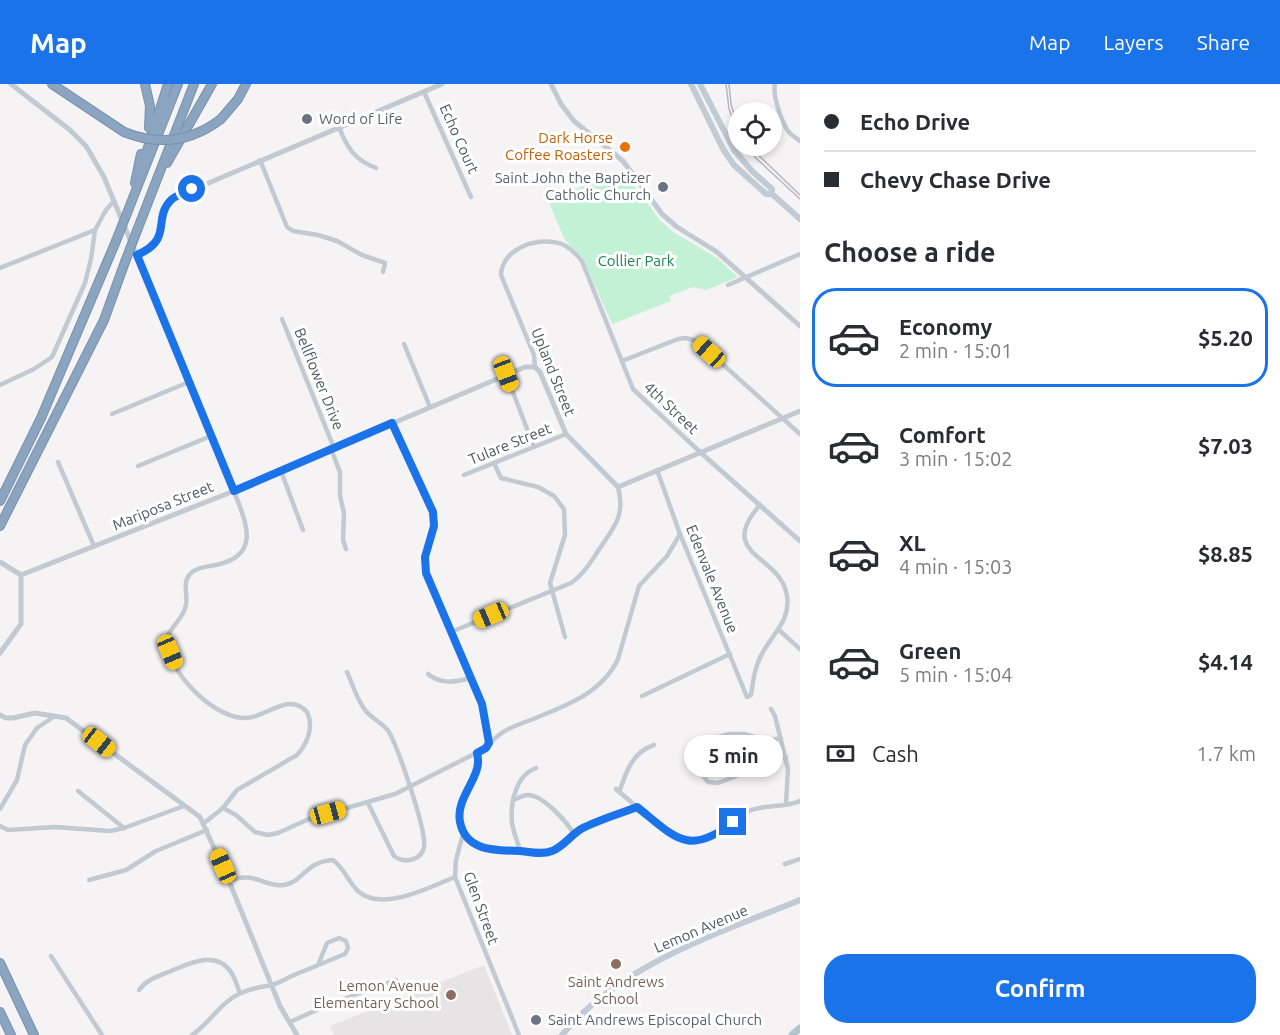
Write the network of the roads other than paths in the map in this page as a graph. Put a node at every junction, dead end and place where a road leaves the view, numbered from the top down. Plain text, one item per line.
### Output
1 (10, 84) edge
2 (52, 84) edge
3 (145, 84) edge
4 (168, 84) edge
5 (178, 84) edge
6 (194, 84) edge
7 (212, 84) edge
8 (246, 84) edge
9 (442, 84) edge
10 (551, 84) edge
11 (691, 84) edge
12 (700, 84) edge
13 (775, 84) edge
14 (424, 92) junction
15 (339, 127) junction
16 (800, 141) edge
17 (260, 160) junction
18 (376, 168) dead end
19 (152, 190) junction
20 (772, 195) junction
21 (471, 197) dead end
22 (114, 201) junction
23 (129, 208) junction
24 (800, 219) edge
25 (95, 230) junction
26 (513, 251) joint
27 (800, 254) edge
28 (137, 255) junction
29 (0, 268) edge
30 (383, 272) dead end
31 (746, 277) junction
32 (728, 285) dead end
33 (282, 319) dead end
34 (800, 326) edge
35 (404, 344) dead end
36 (622, 361) junction
37 (535, 367) junction
38 (506, 374) junction
39 (189, 382) junction
40 (0, 385) edge
41 (430, 407) junction
42 (800, 411) edge
43 (112, 414) dead end
44 (782, 418) junction
45 (392, 423) junction
46 (566, 434) junction
47 (800, 434) edge
48 (211, 436) junction
49 (534, 447) junction
50 (333, 449) junction
51 (700, 452) junction
52 (58, 462) dead end
53 (494, 463) junction
54 (138, 466) dead end
55 (657, 470) junction
56 (281, 471) junction
57 (464, 475) dead end
58 (618, 487) junction
59 (234, 491) junction
60 (0, 501) edge
61 (760, 505) junction
62 (0, 526) edge
63 (303, 530) dead end
64 (680, 534) junction
65 (800, 541) edge
66 (94, 546) junction
67 (346, 549) dead end
68 (0, 562) edge
69 (21, 575) junction
70 (551, 591) junction
71 (779, 630) junction
72 (451, 632) junction
73 (565, 637) dead end
74 (800, 650) edge
75 (0, 653) edge
76 (730, 654) junction
77 (348, 672) dead end
78 (428, 674) dead end
79 (470, 678) junction
80 (642, 696) dead end
81 (771, 709) dead end
82 (0, 715) edge
83 (55, 716) junction
84 (781, 738) junction
85 (489, 743) junction
86 (654, 745) dead end
87 (477, 753) junction
88 (786, 757) junction
89 (536, 768) dead end
90 (410, 786) junction
91 (78, 791) dead end
92 (514, 800) junction
93 (800, 801) edge
94 (368, 803) junction
95 (786, 804) junction
96 (184, 806) junction
97 (637, 807) junction
98 (223, 808) junction
99 (0, 809) edge
100 (204, 823) junction
101 (0, 826) edge
102 (124, 828) junction
103 (207, 830) junction
104 (463, 834) junction
105 (574, 834) junction
106 (520, 851) junction
107 (800, 858) edge
108 (785, 864) dead end
109 (455, 877) junction
110 (89, 880) dead end
111 (229, 881) junction
112 (800, 900) edge
113 (51, 956) dead end
114 (0, 963) edge
115 (318, 965) junction
116 (396, 980) dead end
117 (271, 985) junction
118 (139, 990) dead end
119 (240, 993) junction
120 (21, 1009) junction
121 (1, 1014) edge
122 (290, 1022) junction
123 (800, 1028) edge
124 (9, 1035) edge
125 (34, 1035) edge
126 (39, 1035) edge
127 (102, 1035) edge
128 (192, 1035) edge
129 (297, 1035) edge
130 (519, 1035) edge
131 (562, 1035) edge
132 (792, 1035) edge

1 - 22 street
2 - 8 highway, bridge
3 - 23 highway
4 - 23 highway
5 - 23 highway
6 - 19 highway
7 - 19 highway
9 - 14 street
10 - 31 street
11 - 20 main road
12 - 20 main road
13 - 16 street
14 - 15 street
14 - 21 street, Echo Court
15 - 17 street
15 - 18 street
17 - 28 street
17 - 30 street
19 - 62 highway, bridge
20 - 24 main road
22 - 25 street
22 - 28 street
23 - 60 highway, bridge
25 - 29 street
25 - 40 street
26 - 36 street, 4th Street
26 - 37 street, Upland Street
27 - 31 street
28 - 39 street
31 - 32 street
31 - 34 street
33 - 50 street, Bellflower Drive
35 - 41 street
36 - 44 street
36 - 51 street, 4th Street
37 - 38 street, Mariposa Street
37 - 46 street, Upland Street
38 - 41 street, Mariposa Street
38 - 49 street
39 - 43 street
39 - 48 street
41 - 45 street, Mariposa Street
42 - 44 street
44 - 47 street
44 - 51 street
45 - 50 street, Mariposa Street
45 - 72 street
46 - 49 street, Tulare Street
46 - 58 street, Upland Street
48 - 54 street
48 - 59 street
49 - 53 street, Tulare Street
50 - 56 street, Mariposa Street
50 - 67 street, Bellflower Drive
51 - 55 street
51 - 61 street, 4th Street
52 - 66 street
53 - 57 street, Tulare Street
53 - 70 street
55 - 58 street
55 - 64 street, Edenvale Avenue
56 - 59 street, Mariposa Street
56 - 63 street
58 - 70 street
59 - 66 street, Mariposa Street
59 - 98 street
61 - 65 street, 4th Street
61 - 71 street
64 - 76 street, Edenvale Avenue
64 - 85 street
66 - 69 street, Mariposa Street
68 - 69 street
69 - 75 street
70 - 72 street
70 - 73 street
71 - 74 street
71 - 76 street, Edenvale Avenue
72 - 79 street
76 - 80 street
77 - 90 street
78 - 79 street
79 - 85 street
81 - 84 street
82 - 83 street
83 - 96 street
83 - 99 street
84 - 88 street
84 - 88 street
85 - 87 street
86 - 97 street
87 - 90 street
87 - 104 street, Glen Street
88 - 95 street
89 - 92 street
90 - 94 street
90 - 94 street
91 - 102 street
92 - 105 street
92 - 106 street
93 - 95 street
94 - 98 street
95 - 97 street
96 - 100 street
96 - 102 street
97 - 105 street
98 - 100 street
100 - 103 street
101 - 102 street
103 - 110 street
103 - 111 street
104 - 106 street
104 - 109 street, Glen Street
105 - 106 street
107 - 108 street
109 - 111 street
109 - 130 street, Glen Street
111 - 117 street
112 - 131 main road, Lemon Avenue
113 - 127 street
114 - 120 highway
115 - 115 street
115 - 117 street
116 - 122 street
117 - 119 street
117 - 122 street
118 - 119 street
119 - 128 street
120 - 125 highway
120 - 126 highway
121 - 124 highway
122 - 129 street
123 - 132 main road

